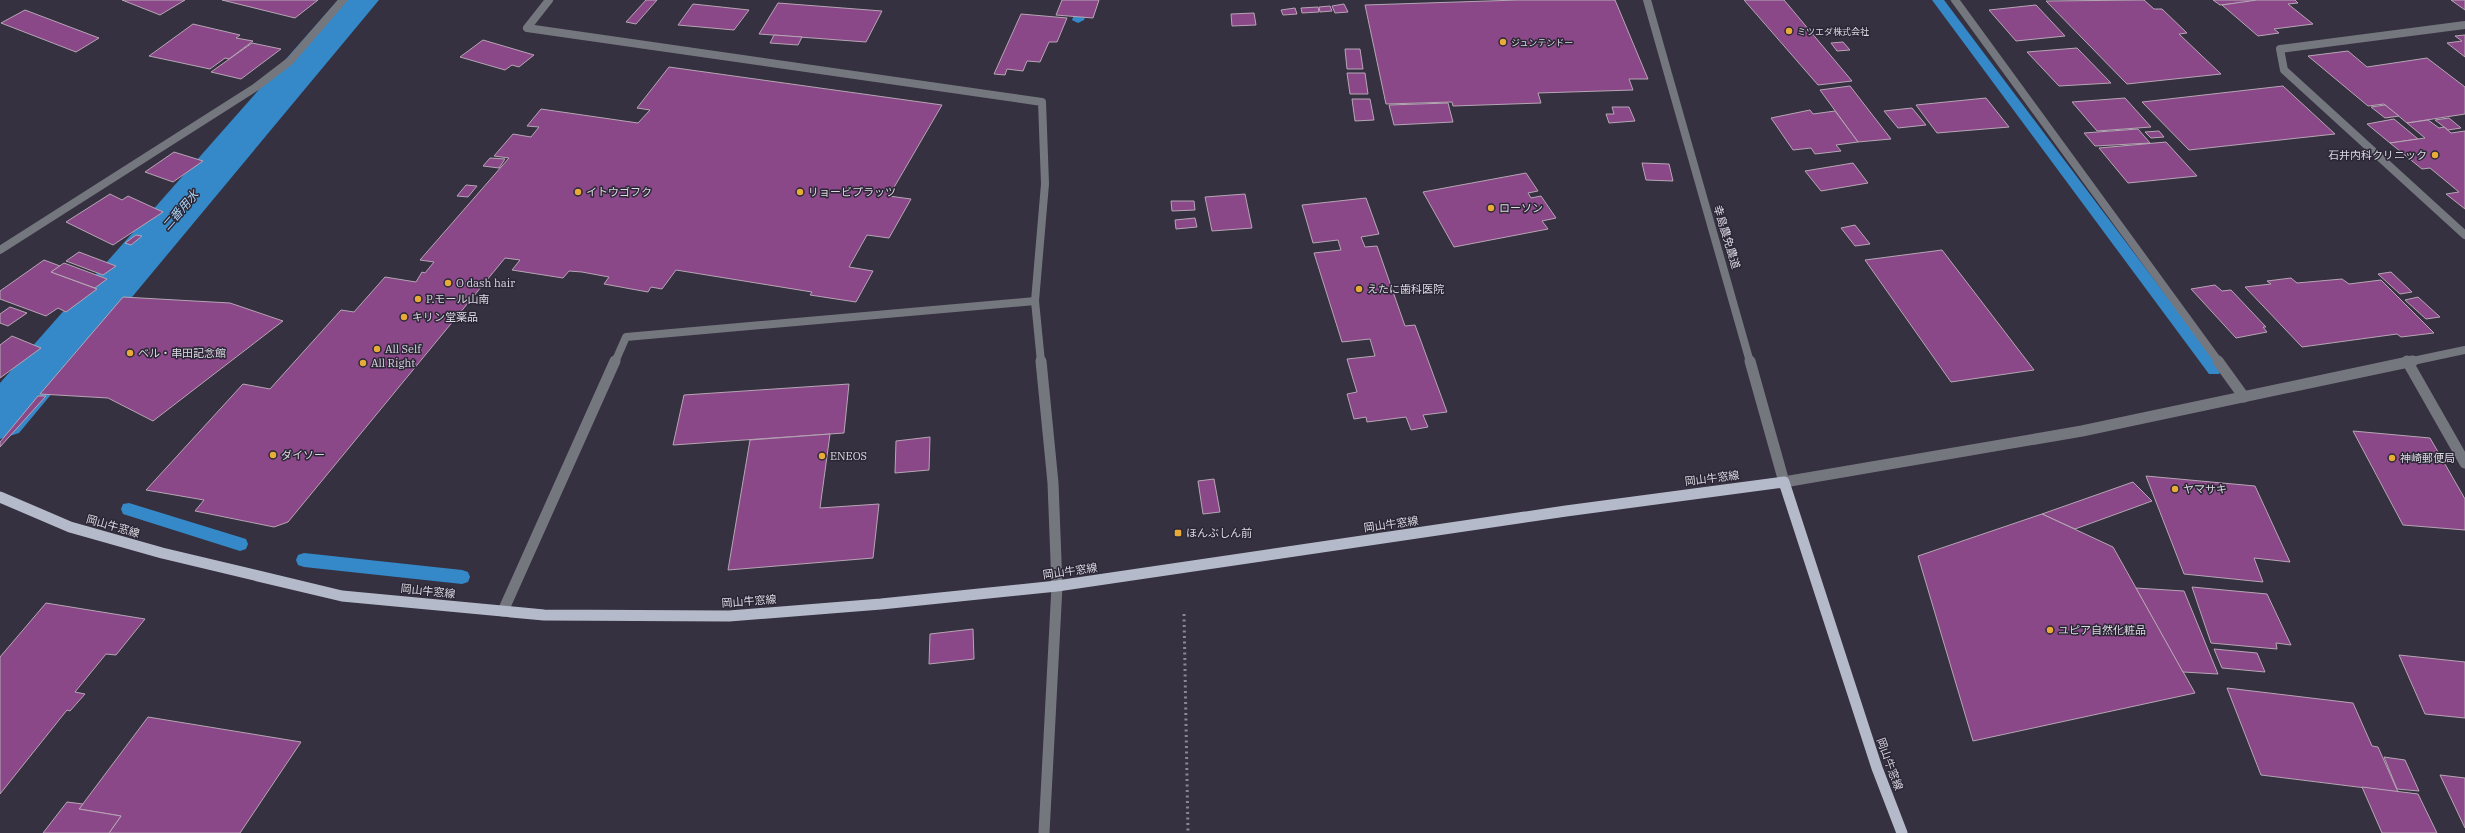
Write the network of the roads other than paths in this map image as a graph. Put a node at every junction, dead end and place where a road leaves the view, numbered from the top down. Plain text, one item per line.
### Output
1 (343, 0) edge
2 (549, 0) edge
3 (1647, 0) edge
4 (1955, 0) edge
5 (2465, 25) edge
6 (2465, 235) edge
7 (0, 250) edge
8 (1035, 301) junction
9 (2465, 350) edge
10 (2407, 361) junction
11 (2244, 397) junction
12 (2465, 462) edge
13 (1784, 482) junction
14 (0, 497) edge
15 (1057, 586) junction
16 (503, 611) junction
17 (1044, 833) edge
18 (1902, 833) edge

1 - 7 street
2 - 8 street
3 - 13 street, 幸島農免農道
4 - 11 street
5 - 6 street
8 - 15 street
8 - 16 street
9 - 10 street
10 - 11 street
10 - 12 street
11 - 13 street
13 - 15 main road, 岡山牛窓線
13 - 18 main road, 岡山牛窓線
14 - 16 main road, 岡山牛窓線
15 - 16 main road, 岡山牛窓線
15 - 17 street

